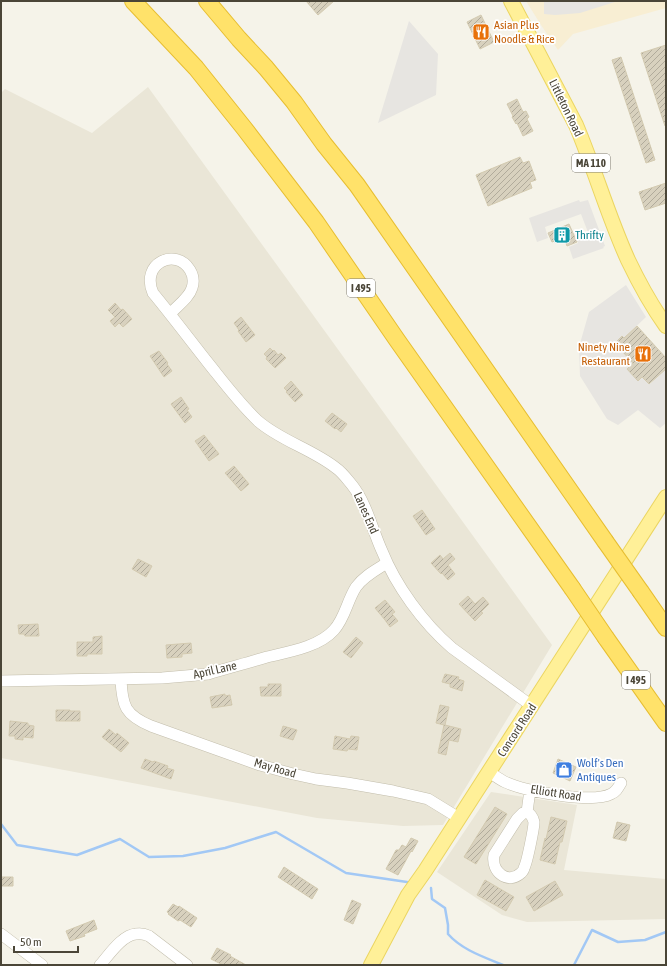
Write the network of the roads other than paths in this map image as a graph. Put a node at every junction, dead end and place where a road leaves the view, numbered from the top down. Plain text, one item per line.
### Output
1 (133, 1) edge
2 (207, 1) edge
3 (511, 1) edge
4 (170, 314) junction
5 (666, 326) edge
6 (666, 497) edge
7 (387, 563) junction
8 (666, 628) edge
9 (121, 679) junction
10 (1, 681) edge
11 (532, 706) junction
12 (666, 723) edge
13 (489, 772) junction
14 (621, 783) dead end
15 (530, 790) junction
16 (527, 812) junction
17 (459, 818) junction
18 (1, 934) edge
19 (42, 965) edge
20 (100, 965) edge
21 (187, 965) edge
22 (372, 965) edge

1 - 12 highway, I 495, bridge
2 - 8 highway, bridge
3 - 5 main road, Littleton Road / MA 110
4 - 4 street, Lanes End
4 - 7 street, Lanes End
6 - 11 main road, Concord Road
7 - 9 street, April Lane
7 - 11 street, Lanes End
9 - 10 street, April Lane
9 - 17 street, May Road
11 - 13 main road, Concord Road
13 - 15 street, Elliott Road
13 - 17 main road, Concord Road
14 - 15 street, Elliott Road
15 - 16 street
16 - 16 street
17 - 22 main road, Concord Road
18 - 19 street
20 - 21 street

